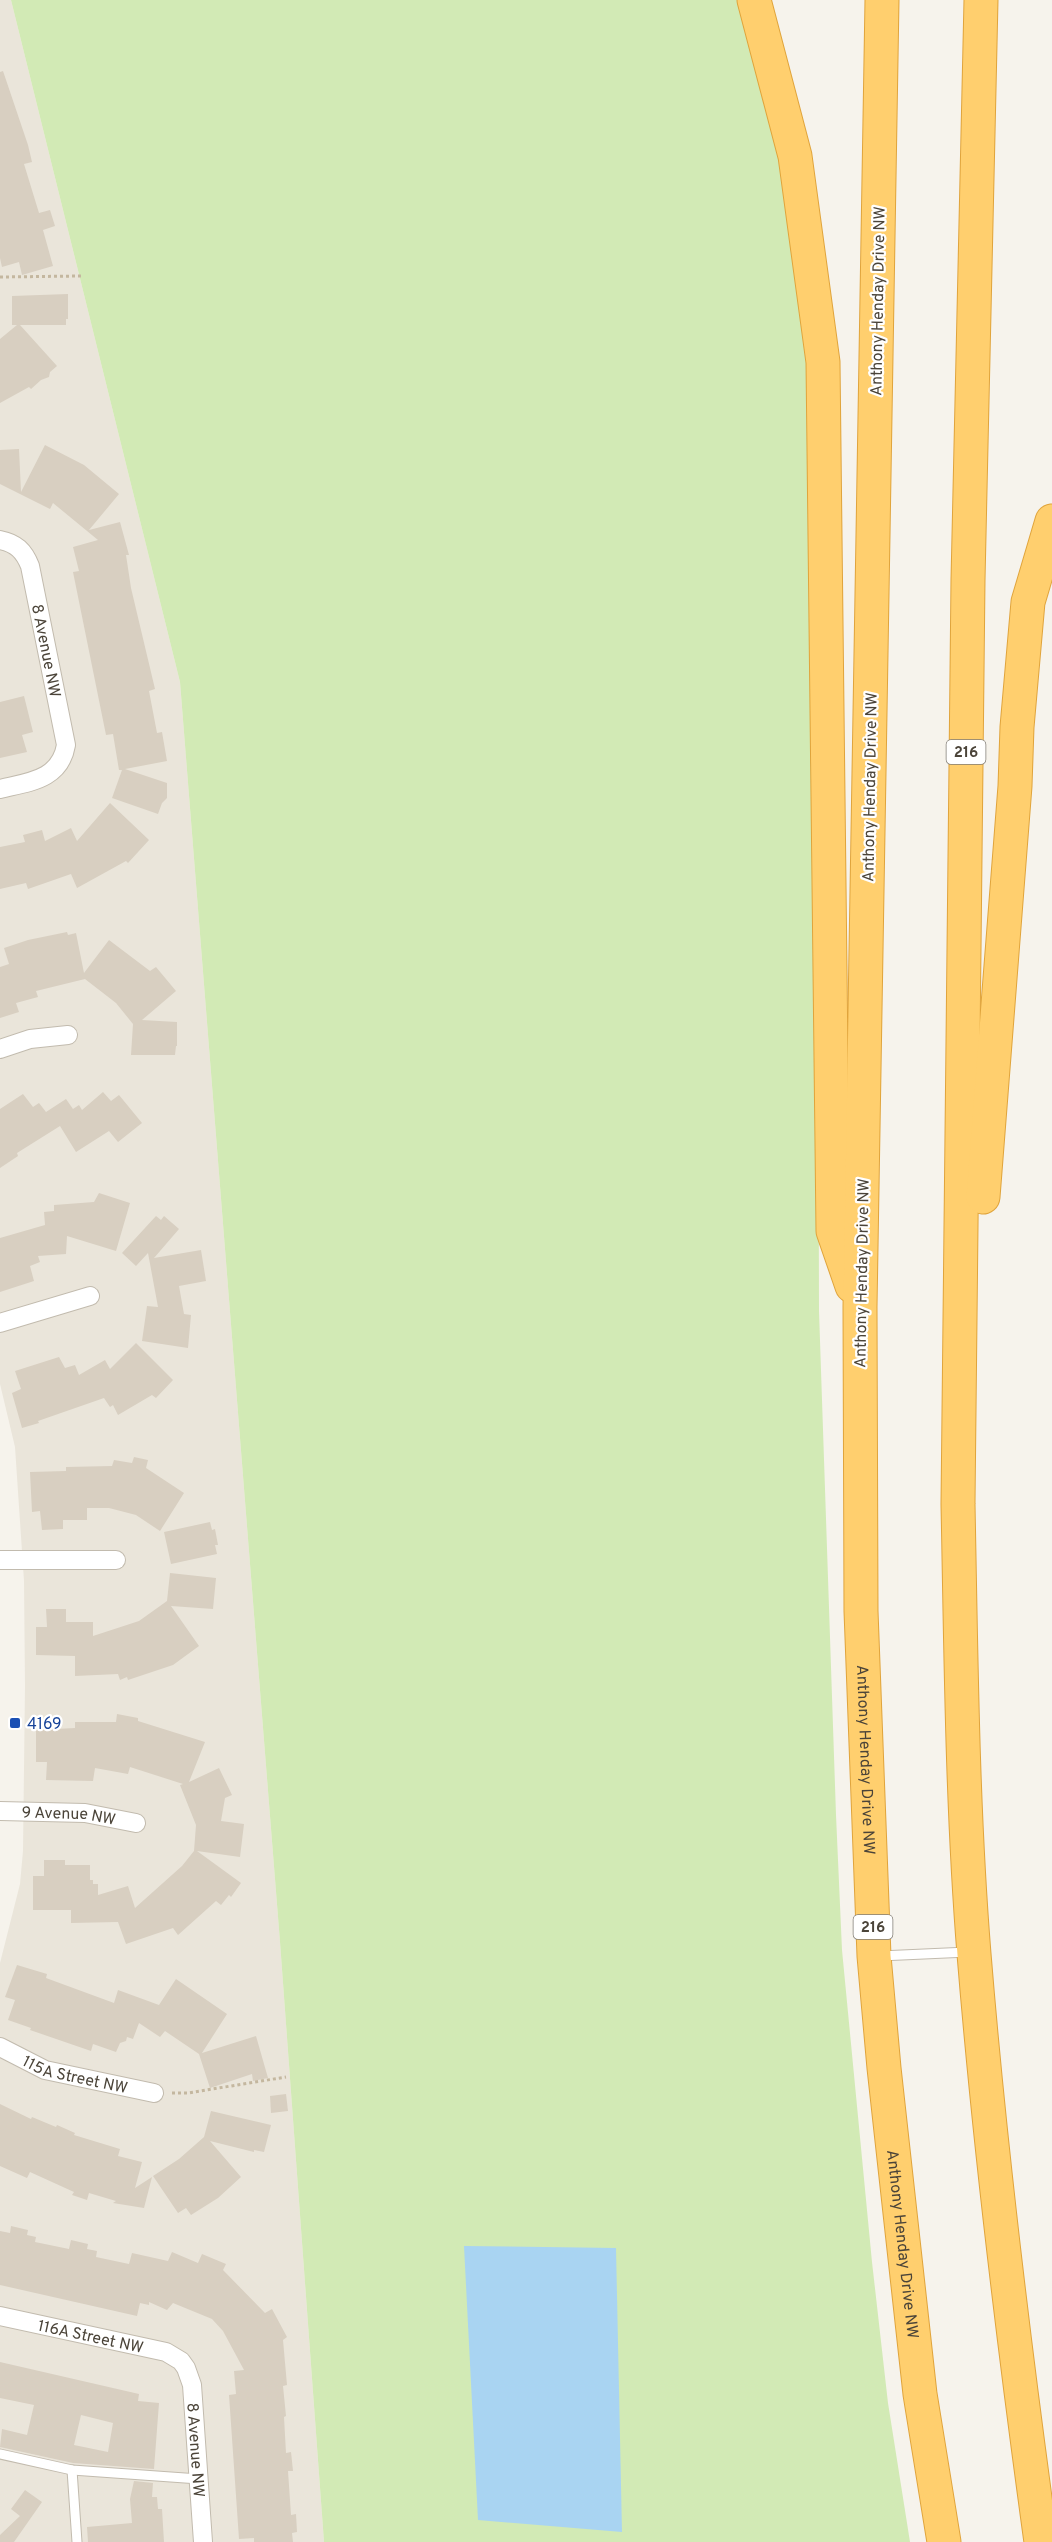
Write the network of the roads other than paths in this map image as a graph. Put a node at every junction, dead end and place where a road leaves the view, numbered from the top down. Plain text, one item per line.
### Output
1 (754, 0) edge
2 (882, 0) edge
3 (981, 0) edge
4 (1052, 521) edge
5 (7, 542) edge
6 (0, 789) edge
7 (68, 1035) dead end
8 (0, 1049) edge
9 (90, 1296) dead end
10 (860, 1307) junction
11 (0, 1323) edge
12 (958, 1504) junction
13 (0, 1560) edge
14 (117, 1560) dead end
15 (0, 1810) edge
16 (136, 1823) dead end
17 (974, 1952) junction
18 (874, 1956) junction
19 (0, 2047) edge
20 (154, 2093) road end
21 (0, 2316) edge
22 (181, 2361) joint
23 (0, 2454) edge
24 (72, 2470) junction
25 (199, 2479) junction
26 (77, 2542) edge
27 (203, 2542) edge
28 (944, 2542) edge
29 (1041, 2542) edge

1 - 10 highway
2 - 10 highway, Anthony Henday Drive NW / 216
3 - 12 highway, 216
4 - 12 highway
5 - 6 street, 8 Avenue NW
7 - 8 street
9 - 11 street
10 - 18 highway, Anthony Henday Drive NW / 216
12 - 17 highway, 216
13 - 14 street
15 - 16 street, 9 Avenue NW
17 - 18 lane
17 - 29 highway, 216
18 - 28 highway, Anthony Henday Drive NW / 216
19 - 20 street, 115A Street NW
21 - 22 street, 116A Street NW
22 - 25 street, 8 Avenue NW
23 - 24 lane
24 - 25 lane
24 - 26 lane
25 - 27 street, 8 Avenue NW

